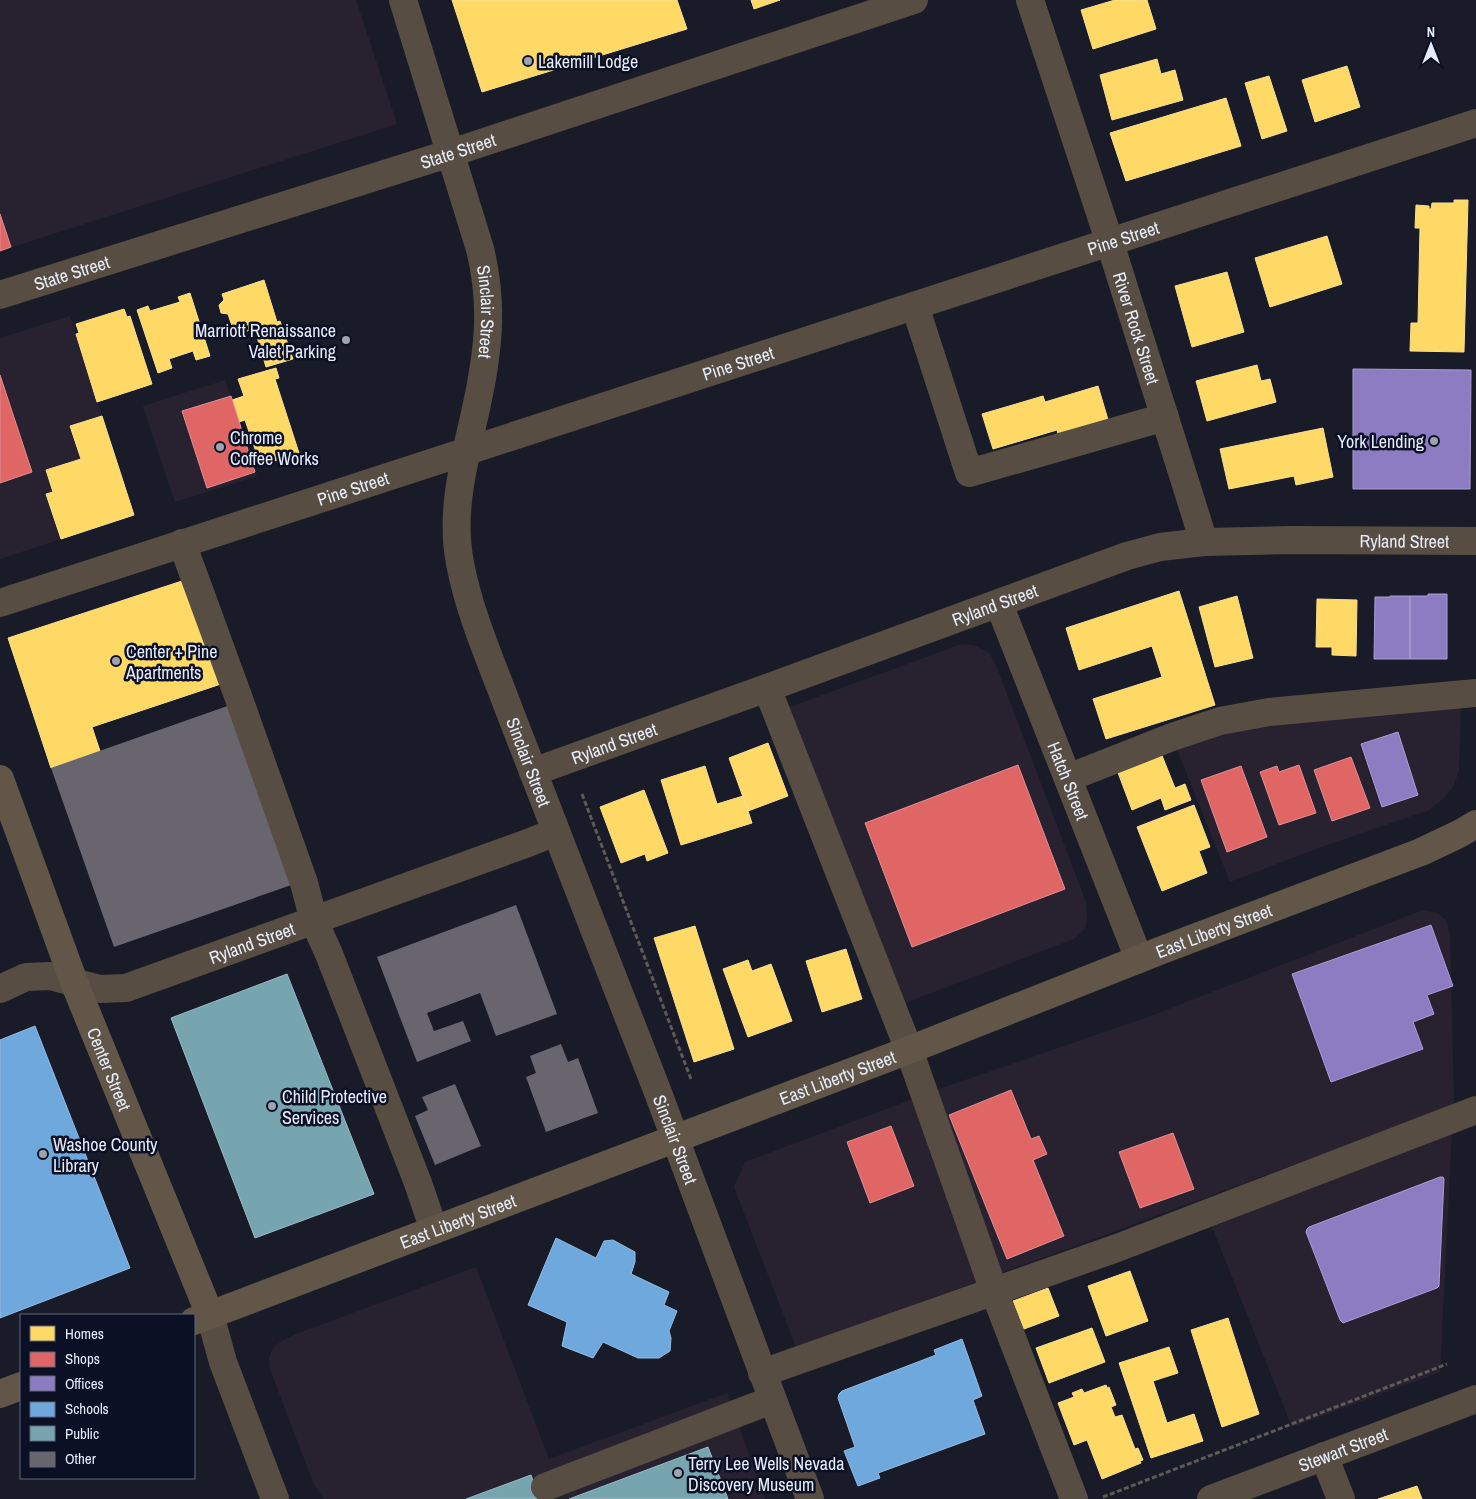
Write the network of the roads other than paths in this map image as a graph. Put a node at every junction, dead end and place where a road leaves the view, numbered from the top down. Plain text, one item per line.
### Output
1 (403, 0) edge
2 (914, 0) edge
3 (1030, 0) edge
4 (1476, 123) edge
5 (451, 153) junction
6 (1110, 242) junction
7 (0, 295) edge
8 (915, 306) junction
9 (1165, 417) junction
10 (466, 450) junction
11 (1476, 541) edge
12 (1204, 542) junction
13 (182, 544) junction
14 (0, 602) edge
15 (999, 604) junction
16 (767, 688) junction
17 (1476, 693) edge
18 (533, 772) junction
19 (1068, 778) junction
20 (0, 779) edge
21 (1476, 824) edge
22 (555, 832) junction
23 (314, 921) junction
24 (1139, 959) junction
25 (74, 982) junction
26 (0, 989) edge
27 (909, 1050) junction
28 (1476, 1110) edge
29 (675, 1138) junction
30 (434, 1230) junction
31 (994, 1291) junction
32 (202, 1318) edge
33 (762, 1372) junction
34 (20, 1386) edge
35 (0, 1394) edge
36 (1476, 1399) edge
37 (772, 1400) junction
38 (1324, 1456) junction
39 (545, 1487) dead end
40 (275, 1499) edge
41 (810, 1499) edge
42 (1074, 1499) edge
43 (1211, 1499) edge
44 (1341, 1499) edge

1 - 5 street, Sinclair Street
2 - 5 street, State Street
3 - 6 street, River Rock Street
4 - 6 street, Pine Street
5 - 7 street, State Street
5 - 10 street, Sinclair Street
6 - 8 street, Pine Street
6 - 9 street, River Rock Street
8 - 9 street
8 - 10 street, Pine Street
9 - 12 street, River Rock Street
10 - 13 street, Pine Street
10 - 18 street, Sinclair Street
11 - 12 street, Ryland Street
12 - 15 street, Ryland Street
13 - 14 street, Pine Street
13 - 23 street
15 - 16 street, Ryland Street
15 - 19 street, Hatch Street
16 - 18 street, Ryland Street
16 - 27 street
17 - 19 street
18 - 22 street, Sinclair Street
19 - 24 street, Hatch Street
20 - 25 main road, Center Street
21 - 24 main road, East Liberty Street
22 - 23 street, Ryland Street
22 - 29 street, Sinclair Street
23 - 25 street, Ryland Street
23 - 30 street
24 - 27 main road, East Liberty Street
25 - 26 street, Ryland Street
25 - 32 main road, Center Street
27 - 29 main road, East Liberty Street
27 - 31 street
28 - 31 street
29 - 30 main road, East Liberty Street
29 - 33 street, Sinclair Street
30 - 32 main road, East Liberty Street
31 - 33 street
31 - 42 street
32 - 40 street, Center Street
33 - 37 street, Sinclair Street
34 - 35 main road
36 - 38 street, Stewart Street
37 - 39 street
37 - 41 street, Sinclair Street
38 - 43 street, Stewart Street
38 - 44 street

